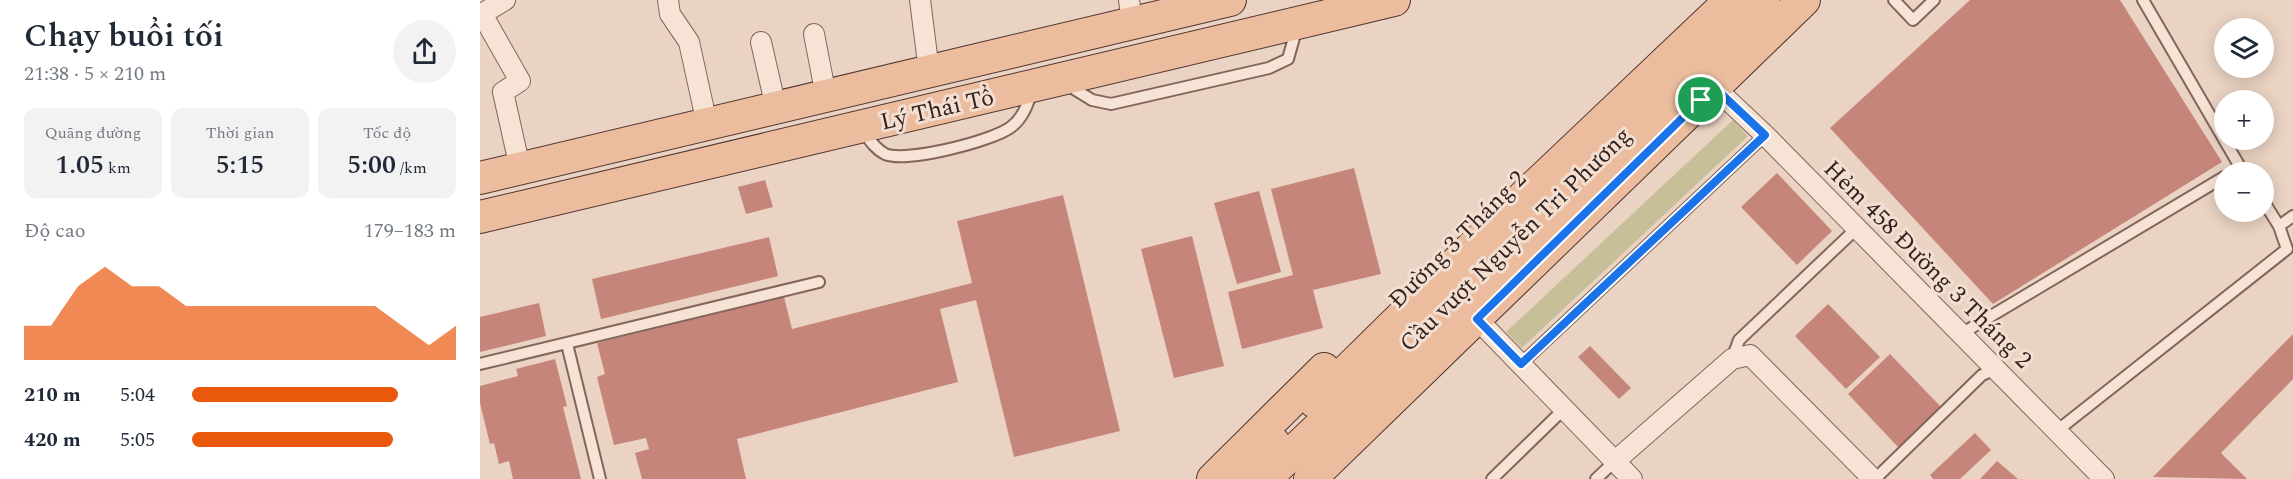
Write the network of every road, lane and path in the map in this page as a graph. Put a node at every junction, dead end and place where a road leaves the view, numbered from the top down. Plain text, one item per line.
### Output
1 (506, 0) edge
2 (668, 0) edge
3 (920, 0) edge
4 (1394, 0) edge
5 (1731, 0) edge
6 (1764, 0) edge
7 (1804, 0) edge
8 (1894, 0) edge
9 (1934, 0) edge
10 (2143, 0) edge
11 (1219, 1) edge
12 (1696, 12) edge
13 (1135, 14) edge
14 (481, 15) edge
15 (1298, 22) junction
16 (814, 34) dead end
17 (761, 42) dead end
18 (1153, 59) junction
19 (929, 71) junction
20 (1048, 83) junction
21 (1714, 87) junction
22 (826, 96) junction
23 (776, 108) junction
24 (707, 124) junction
25 (1765, 135) junction
26 (2233, 162) edge
27 (520, 168) junction
28 (480, 178) edge
29 (2214, 183) edge
30 (2293, 216) edge
31 (480, 217) edge
32 (2274, 218) edge
33 (2279, 226) junction
34 (1857, 228) junction
35 (819, 282) dead end
36 (1485, 327) junction
37 (1961, 334) junction
38 (567, 344) junction
39 (1732, 358) junction
40 (480, 364) edge
41 (1341, 364) junction
42 (1521, 364) junction
43 (1996, 369) junction
44 (1564, 409) junction
45 (2058, 429) junction
46 (1614, 462) junction
47 (600, 479) edge
48 (1213, 479) edge
49 (1238, 479) edge
50 (1265, 479) edge
51 (1310, 479) edge
52 (1492, 479) edge
53 (1596, 479) edge
54 (1632, 479) edge
55 (1874, 479) edge
56 (2104, 479) edge

1 - 14 street
2 - 24 street
3 - 19 street
4 - 15 main road, Lý Thái Tổ
5 - 12 main road, Đường 3 Tháng 2
6 - 50 main road, Cầu vượt Nguyễn Tri Phương
7 - 21 main road
8 - 9 lane
10 - 26 lane
11 - 13 main road, Lý Thái Tổ
12 - 41 main road, Đường 3 Tháng 2
13 - 18 main road
13 - 19 main road, Lý Thái Tổ
14 - 27 street
15 - 18 main road, Lý Thái Tổ
15 - 20 lane
16 - 22 street
17 - 23 street
18 - 20 main road, Lý Thái Tổ
19 - 22 main road, Lý Thái Tổ
20 - 31 main road, Lý Thái Tổ
21 - 25 street, Hẻm 458 Đường 3 Tháng 2
21 - 36 main road
22 - 23 main road, Lý Thái Tổ
23 - 24 main road, Lý Thái Tổ
24 - 27 main road, Lý Thái Tổ
25 - 34 street, Hẻm 458 Đường 3 Tháng 2
25 - 42 lane
27 - 28 main road, Lý Thái Tổ
29 - 37 lane
30 - 33 lane
32 - 33 lane
33 - 45 lane
34 - 37 street, Hẻm 458 Đường 3 Tháng 2
34 - 39 lane
35 - 38 lane
36 - 42 street
36 - 51 main road
37 - 43 street, Hẻm 458 Đường 3 Tháng 2
38 - 40 lane
38 - 47 lane
39 - 46 street
39 - 55 street
41 - 48 main road, Đường 3 Tháng 2
41 - 49 main road, Đường 3 Tháng 2
42 - 44 street
43 - 45 street, Hẻm 458 Đường 3 Tháng 2
43 - 55 lane
44 - 46 street
44 - 52 lane
45 - 56 street, Hẻm 458 Đường 3 Tháng 2
46 - 53 lane
46 - 54 street

